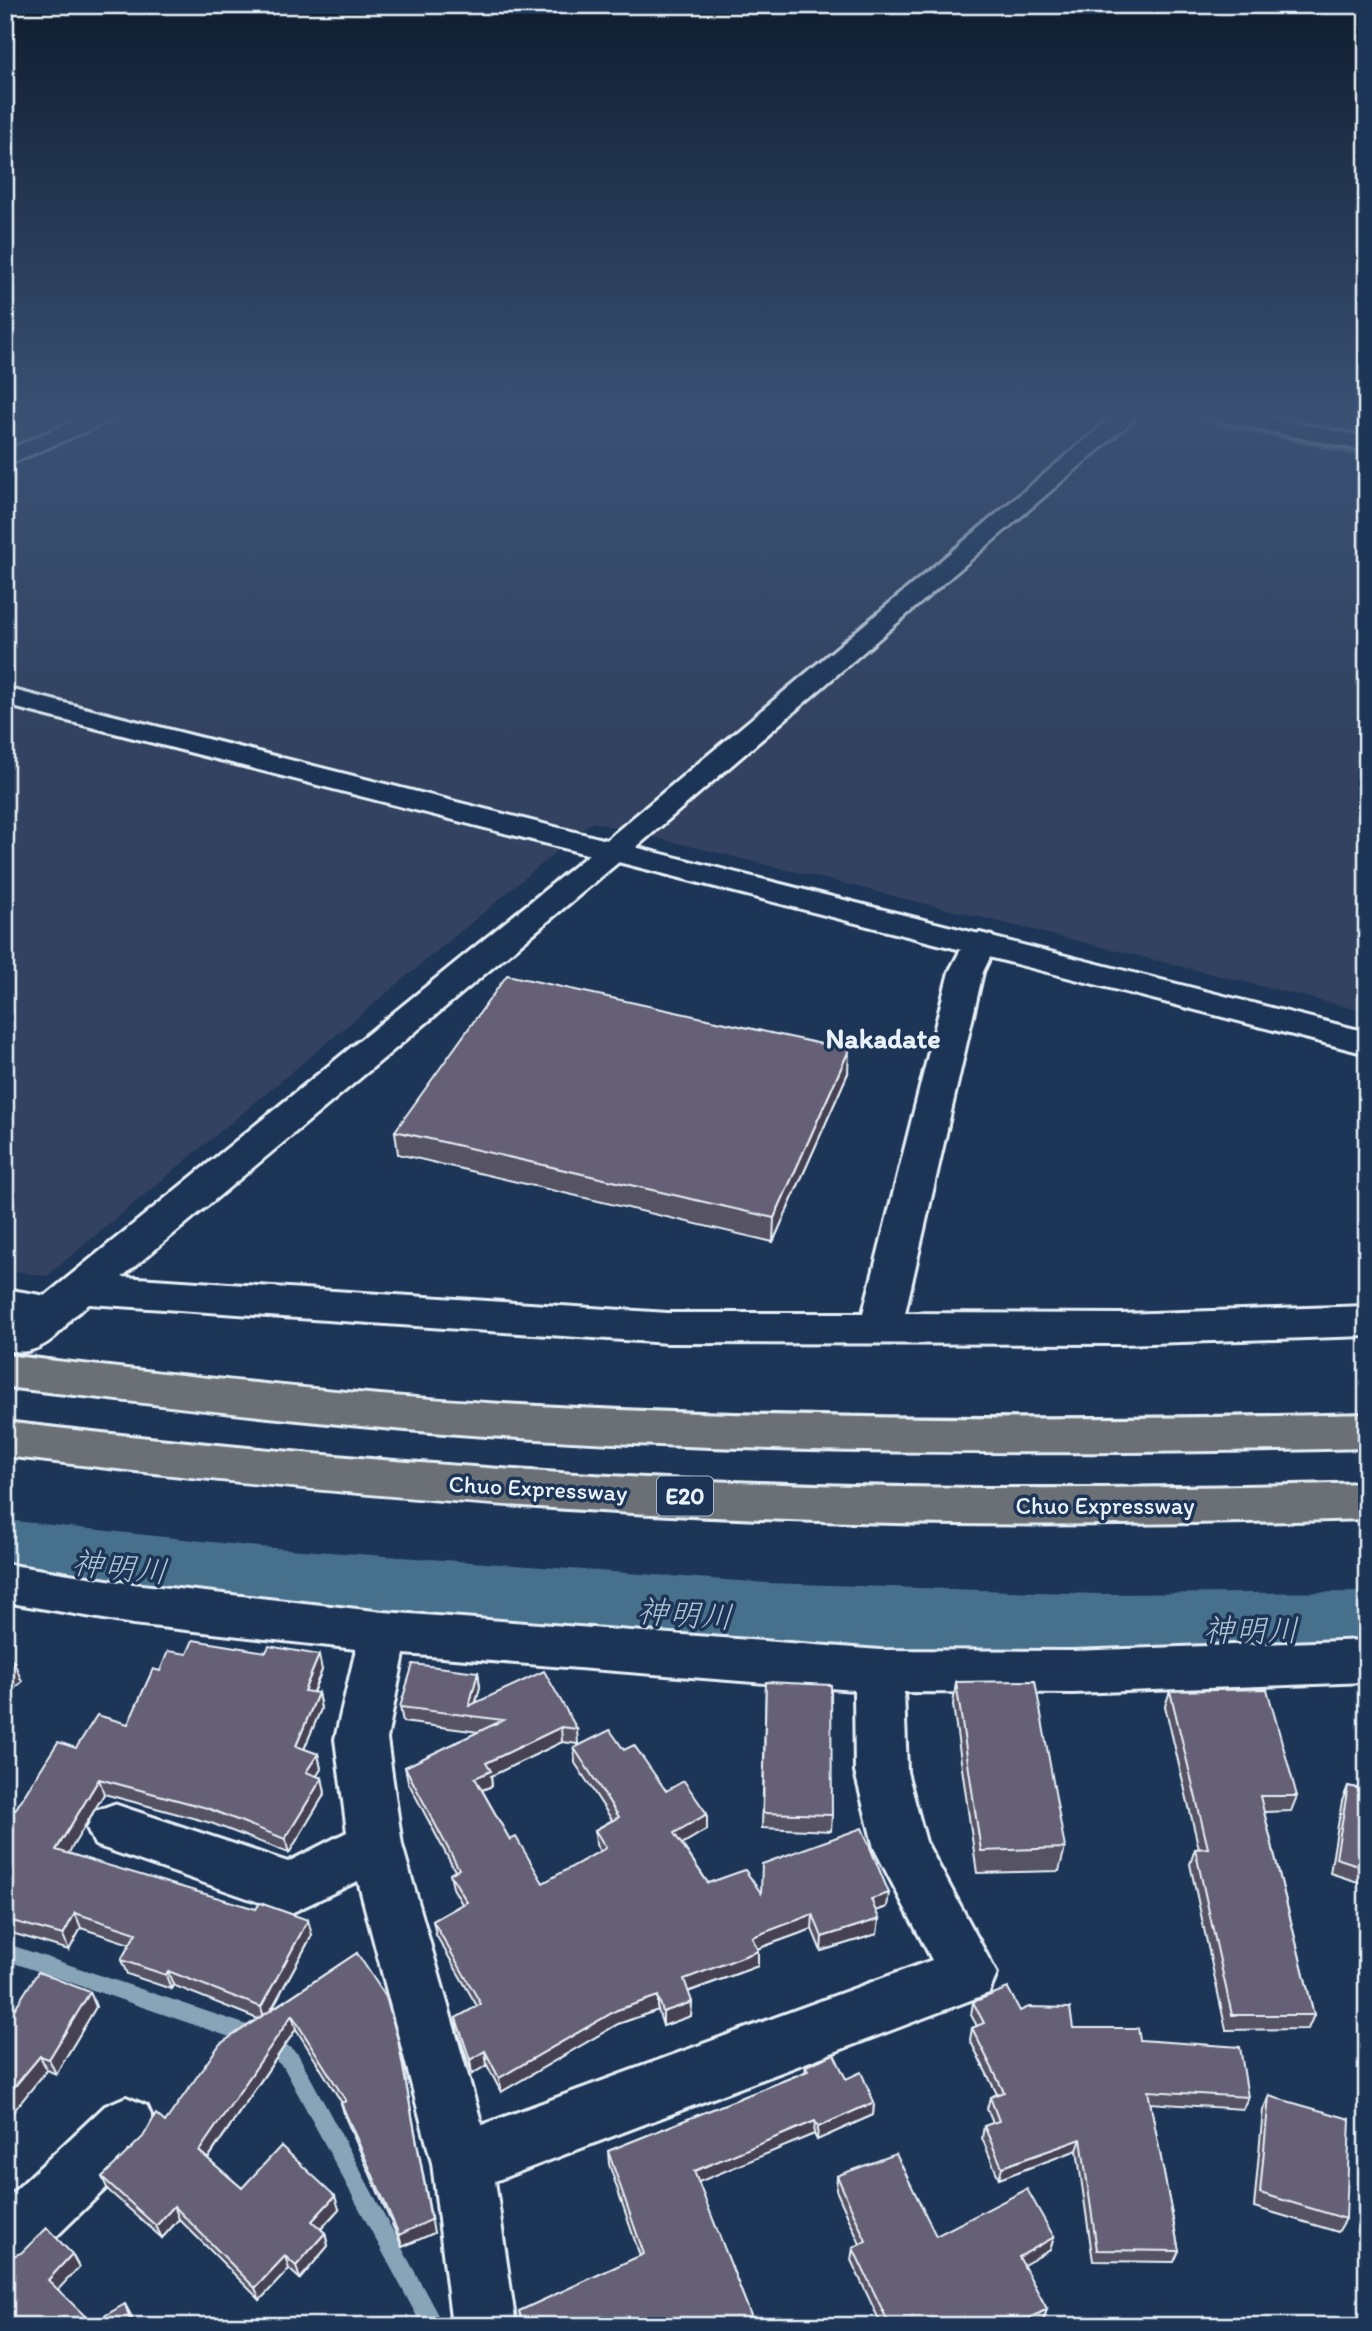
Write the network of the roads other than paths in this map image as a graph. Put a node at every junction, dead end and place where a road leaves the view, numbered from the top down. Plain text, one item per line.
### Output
1 (999, 524) edge
2 (5, 696) edge
3 (615, 849) junction
4 (980, 943) junction
5 (1367, 1044) edge
6 (68, 1299) junction
7 (1367, 1321) edge
8 (880, 1329) junction
9 (11, 1338) edge
10 (1367, 1431) edge
11 (5, 1439) edge
12 (1367, 1501) edge
13 (5, 1583) edge
14 (384, 1632) junction
15 (1367, 1661) edge
16 (880, 1671) junction
17 (114, 1828) dead end
18 (374, 1845) junction
19 (126, 2127) dead end
20 (462, 2162) junction
21 (5, 2243) edge
22 (484, 2326) edge

1 - 3 street
2 - 3 street
3 - 4 street
3 - 6 street
4 - 5 street
4 - 8 street
6 - 8 street
6 - 9 street
7 - 8 street
9 - 10 highway
11 - 12 highway, Chuo Expressway / E20
13 - 14 street
14 - 16 street
14 - 18 street
15 - 16 street
16 - 20 street
17 - 18 street
18 - 20 street
19 - 21 street
20 - 22 street

